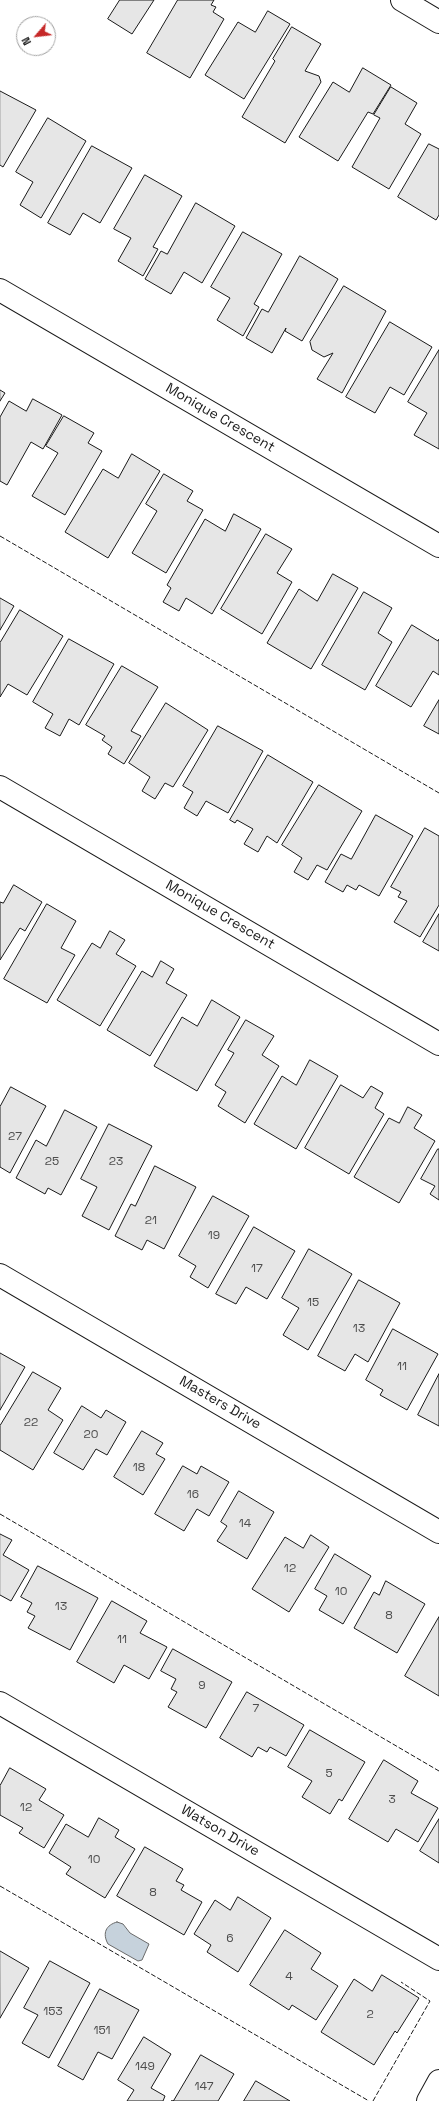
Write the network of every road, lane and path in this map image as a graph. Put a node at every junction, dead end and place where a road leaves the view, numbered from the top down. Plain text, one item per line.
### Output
1 (402, 0) edge
2 (439, 22) edge
3 (0, 290) edge
4 (439, 546) edge
5 (0, 787) edge
6 (439, 1044) edge
7 (0, 1275) edge
8 (439, 1532) edge
9 (0, 1703) edge
10 (439, 1959) edge
11 (439, 2081) edge
12 (428, 2101) edge

1 - 2 street
3 - 4 street, Monique Crescent
5 - 6 street, Monique Crescent
7 - 8 street, Masters Drive
9 - 10 street, Watson Drive
11 - 12 street

